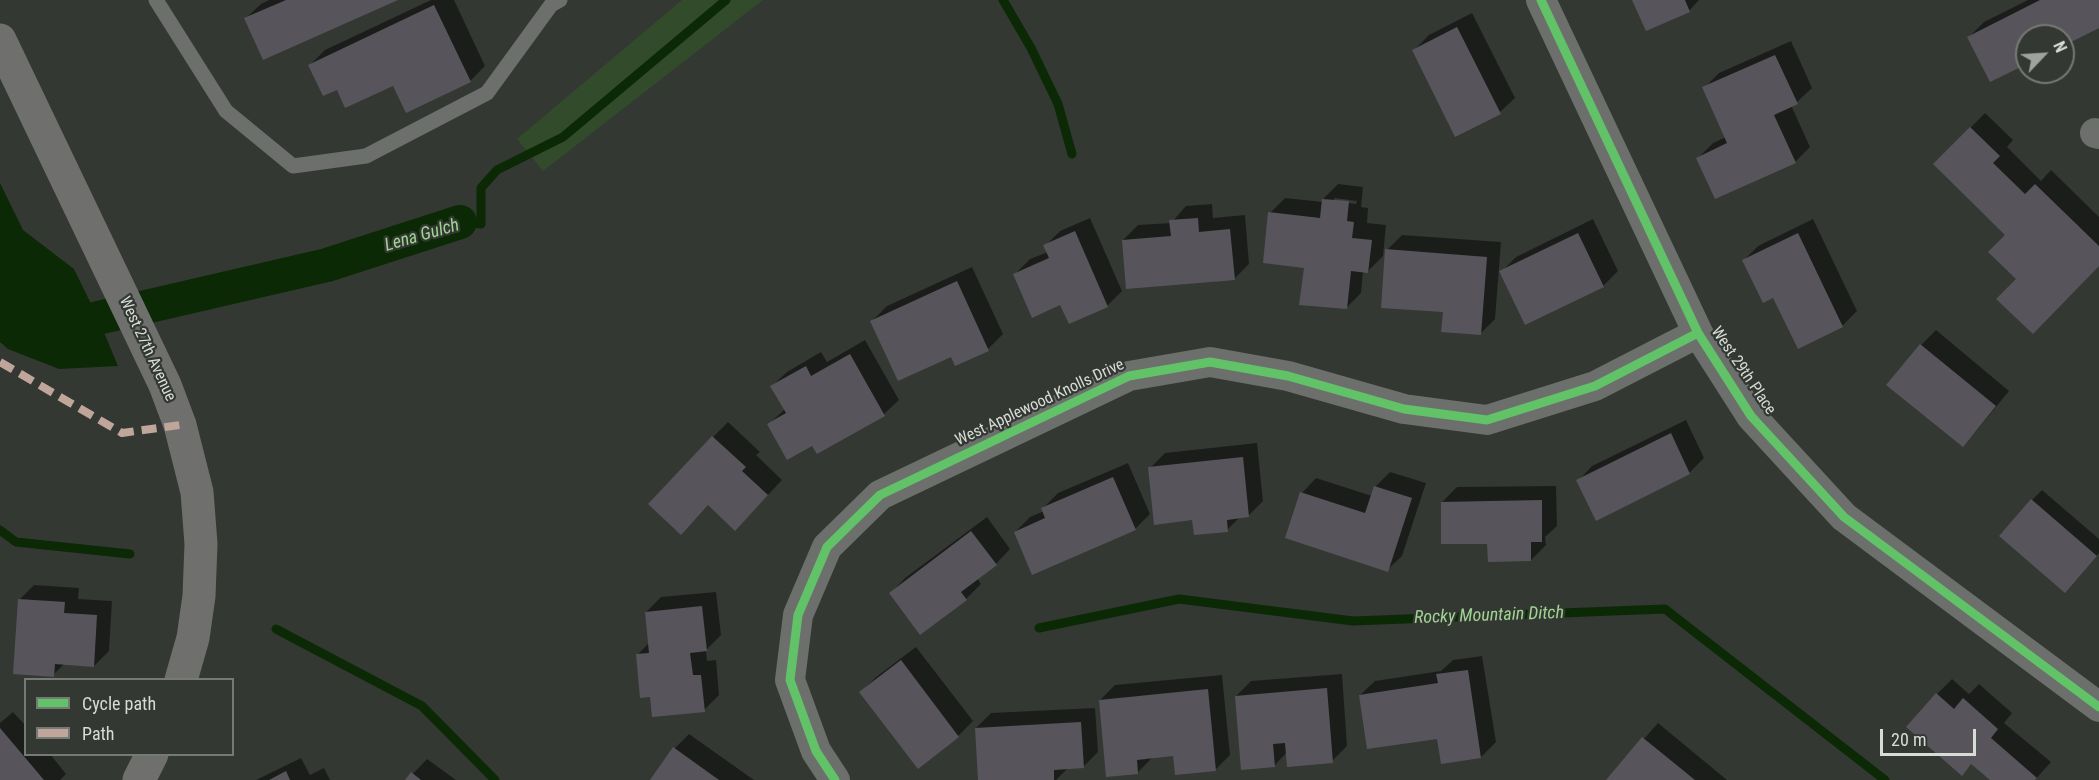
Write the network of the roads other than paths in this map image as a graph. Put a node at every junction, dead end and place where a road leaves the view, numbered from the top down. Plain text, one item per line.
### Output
1 (156, 0) edge
2 (560, 0) edge
3 (1541, 0) edge
4 (0, 40) edge
5 (1698, 333) junction
6 (182, 678) edge
7 (2099, 706) edge
8 (151, 756) edge
9 (139, 780) edge
10 (835, 780) edge

1 - 2 lane
3 - 5 street, West 29th Place
4 - 6 street, West 27th Avenue
5 - 7 street, West 29th Place
5 - 10 street, West Applewood Knolls Drive
8 - 9 street

